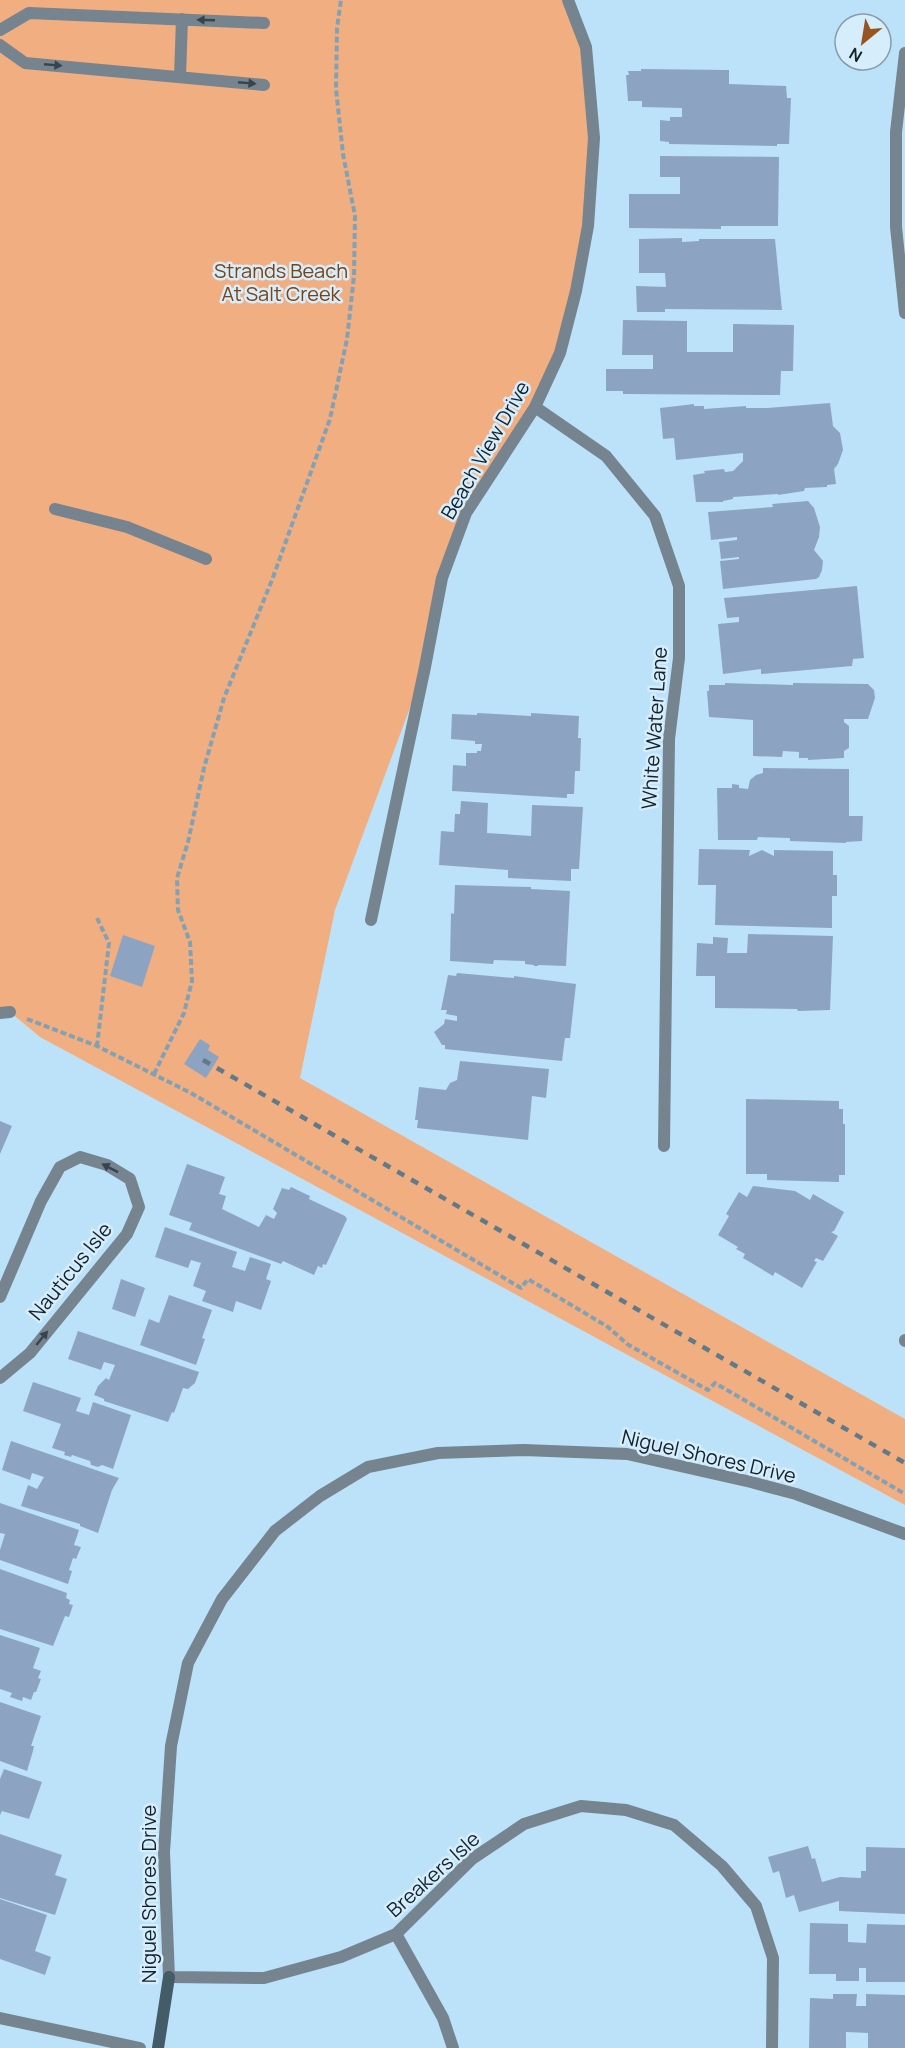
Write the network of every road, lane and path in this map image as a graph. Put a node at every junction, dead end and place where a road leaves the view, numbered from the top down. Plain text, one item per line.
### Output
1 (341, 0) edge
2 (568, 0) edge
3 (182, 19) junction
4 (264, 22) dead end
5 (0, 30) edge
6 (0, 45) edge
7 (905, 53) edge
8 (180, 77) junction
9 (264, 85) dead end
10 (905, 313) edge
11 (536, 407) junction
12 (55, 509) dead end
13 (206, 559) dead end
14 (97, 918) dead end
15 (371, 920) dead end
16 (5, 1012) edge
17 (97, 1046) junction
18 (154, 1074) junction
19 (664, 1146) dead end
20 (0, 1297) edge
21 (0, 1378) edge
22 (905, 1494) edge
23 (905, 1534) edge
24 (396, 1934) junction
25 (169, 1977) junction
26 (0, 2019) edge
27 (140, 2048) edge
28 (158, 2048) edge
29 (453, 2048) edge
30 (772, 2048) edge

1 - 18 path
2 - 11 street, Beach View Drive
4 -> 3 street
3 - 5 street
3 - 8 street
6 -> 8 street
7 - 10 street
8 -> 9 street
11 - 15 street, Beach View Drive
11 - 19 street, White Water Lane
12 - 13 street
14 - 17 path
16 - 17 path
17 - 18 path
18 - 22 path
21 -> 20 street, Nauticus Isle
23 - 25 street, Niguel Shores Drive
24 - 25 street, Breakers Isle
24 - 29 street
24 - 30 street, Breakers Isle
25 - 28 street, Niguel Shores Drive
26 - 27 street

